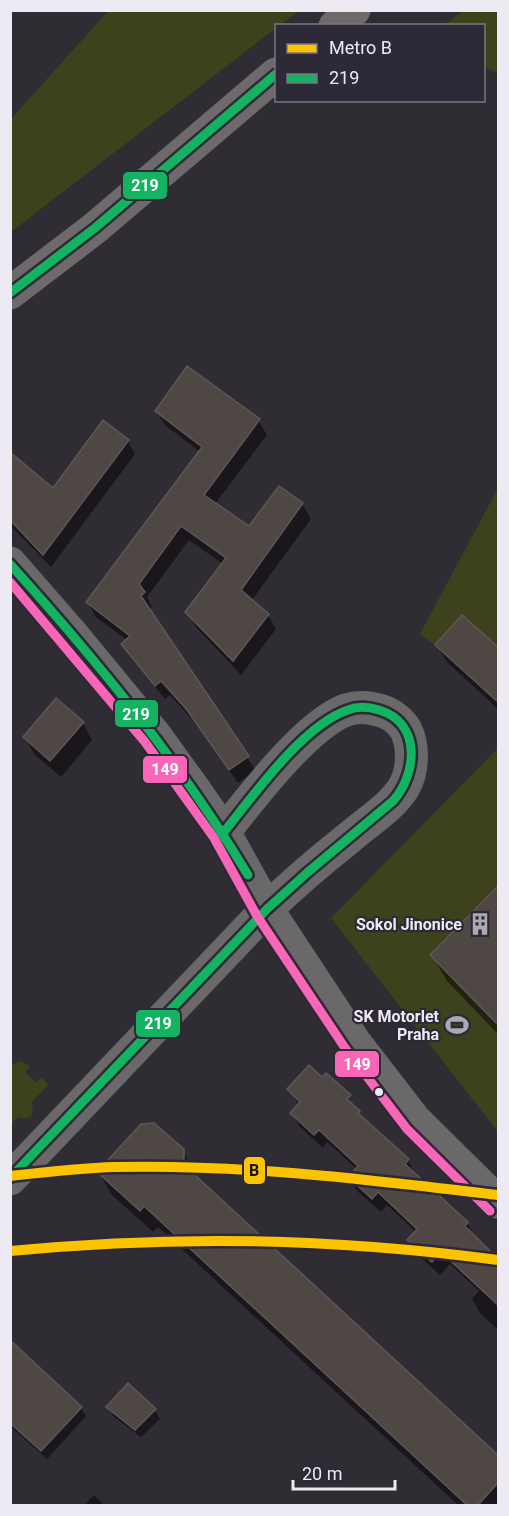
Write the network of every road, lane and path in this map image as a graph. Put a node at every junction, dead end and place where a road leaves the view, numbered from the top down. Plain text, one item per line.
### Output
1 (354, 10) edge
2 (337, 24) edge
3 (275, 75) edge
4 (10, 293) edge
5 (10, 563) edge
6 (224, 832) junction
7 (267, 909) junction
8 (10, 1179) edge
9 (498, 1202) edge

1 - 2 main road
3 - 4 main road
5 - 6 street
6 - 7 street
6 - 7 street
7 - 8 street
7 - 9 street

